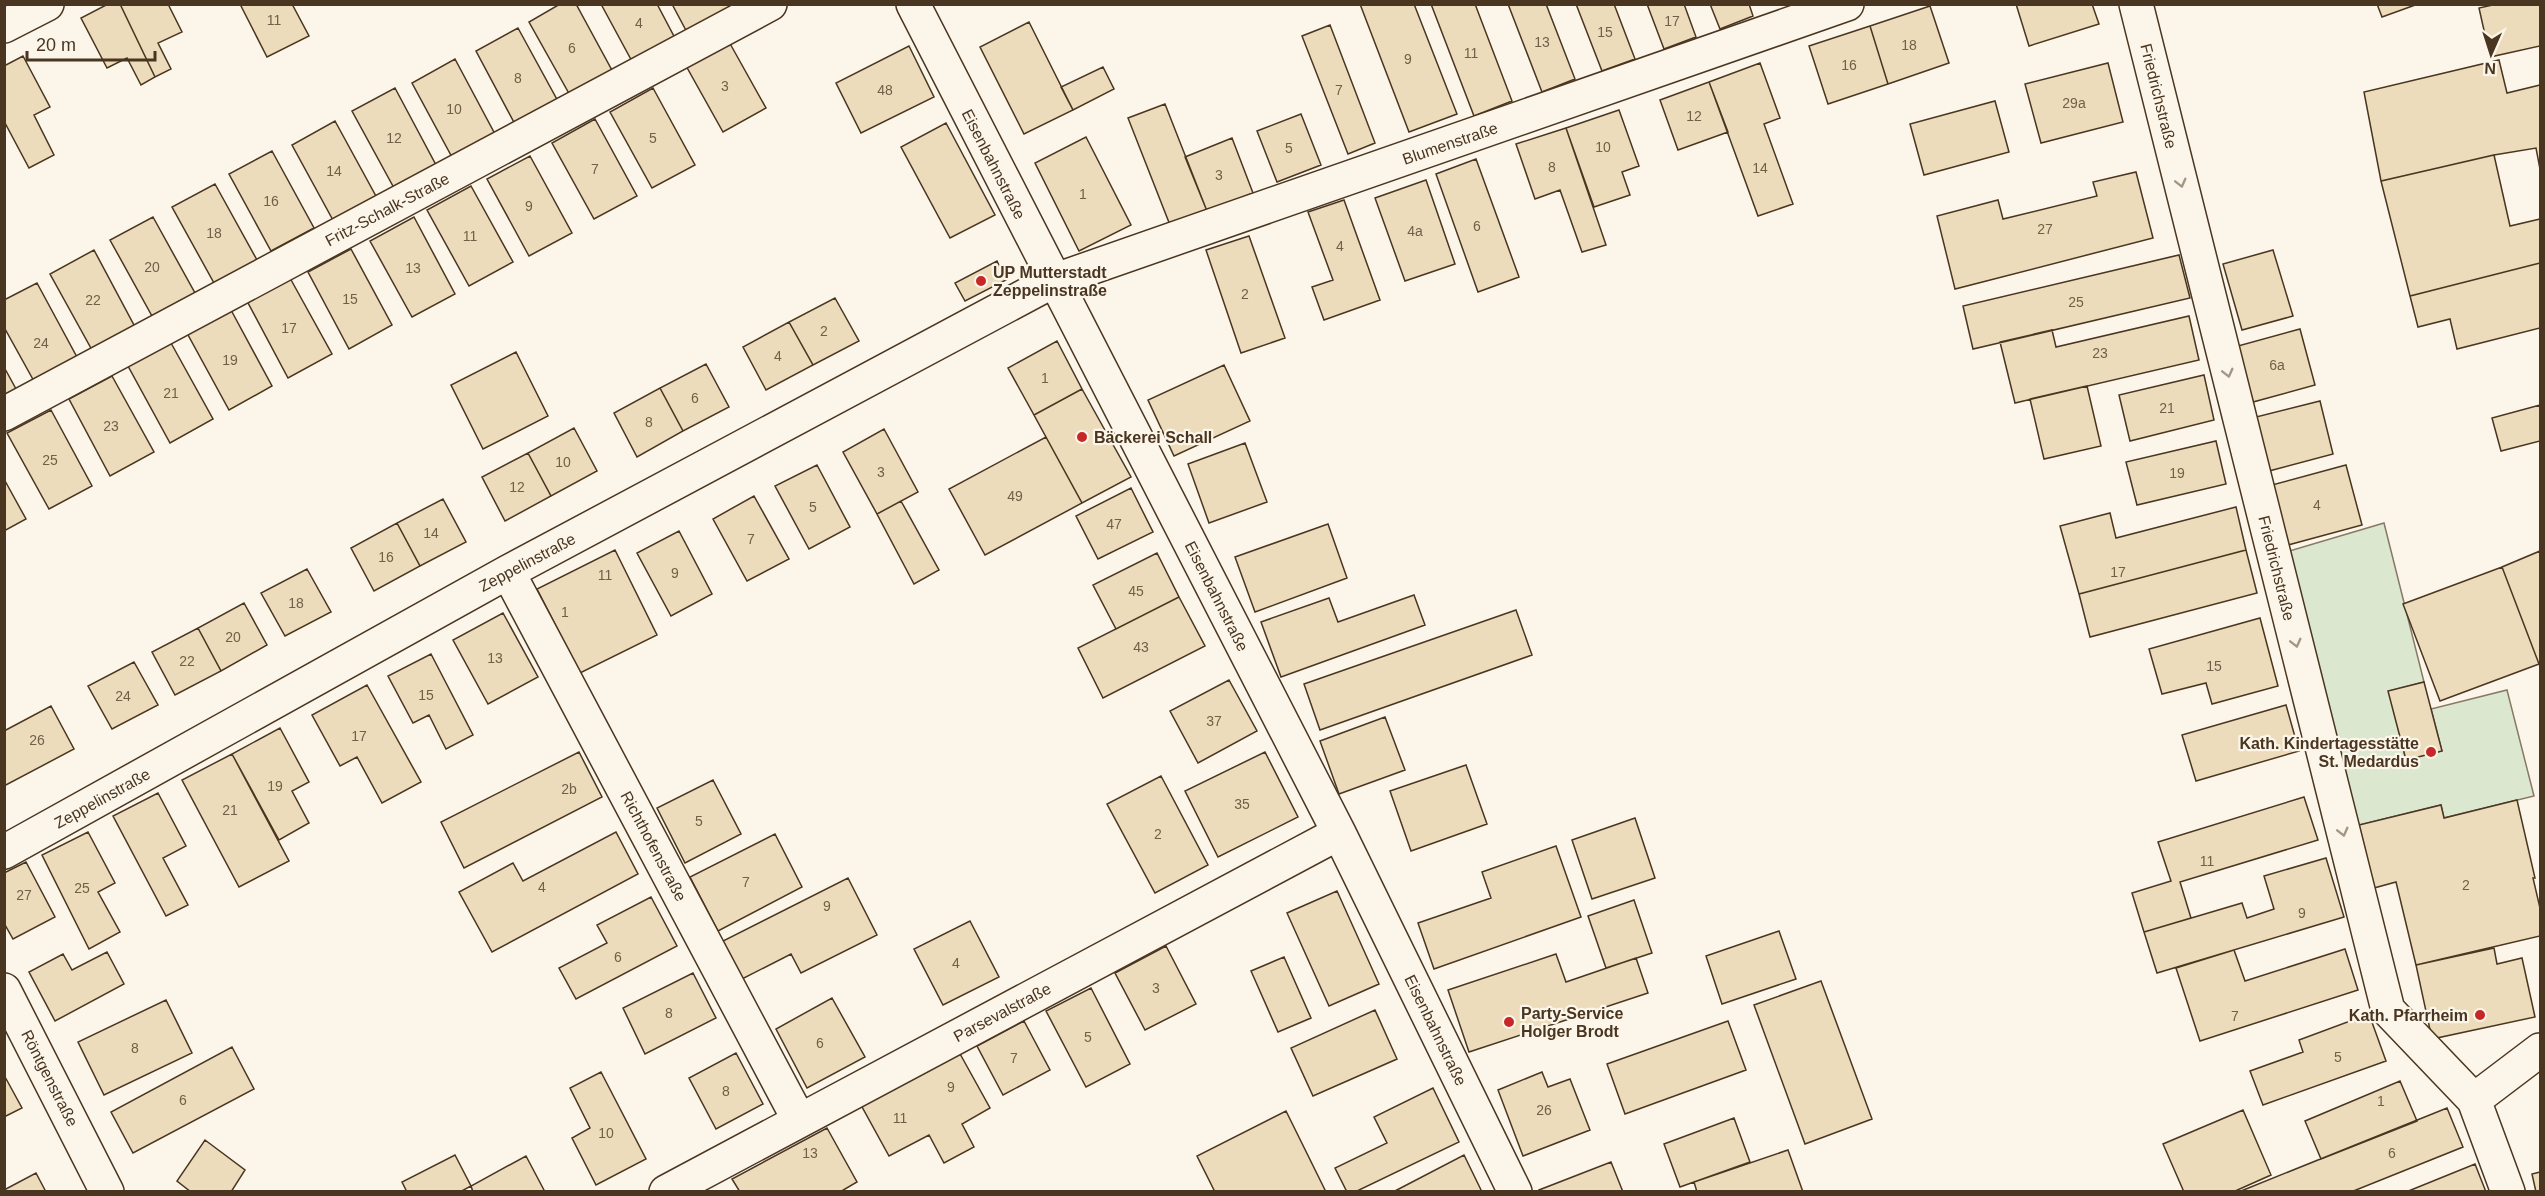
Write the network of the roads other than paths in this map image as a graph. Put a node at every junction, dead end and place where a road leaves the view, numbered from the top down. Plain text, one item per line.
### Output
1 (47, 4) edge
2 (770, 4) edge
3 (913, 4) edge
4 (1847, 4) edge
5 (2136, 4) edge
6 (4, 26) edge
7 (1053, 281) junction
8 (4, 414) edge
9 (508, 572) junction
10 (1339, 833) junction
11 (4, 852) edge
12 (4, 990) edge
13 (2541, 1050) edge
14 (2474, 1100) junction
15 (799, 1120) junction
16 (101, 1178) edge
17 (134, 1191) edge
18 (666, 1191) edge
19 (1515, 1191) edge
20 (2508, 1191) edge

1 - 6 street
2 - 8 street, Fritz-Schalk-Straße
3 - 7 street, Eisenbahnstraße
4 - 7 street, Blumenstraße
5 -> 14 street, Friedrichstraße
7 - 9 street, Zeppelinstraße
7 - 10 street, Eisenbahnstraße
9 - 11 street, Zeppelinstraße
9 - 15 street, Richthofenstraße
10 - 15 street, Parsevalstraße
10 - 19 street, Eisenbahnstraße
12 - 16 street, Röntgenstraße
13 - 14 street
14 - 20 street
15 - 18 street, Parsevalstraße
16 - 17 street

